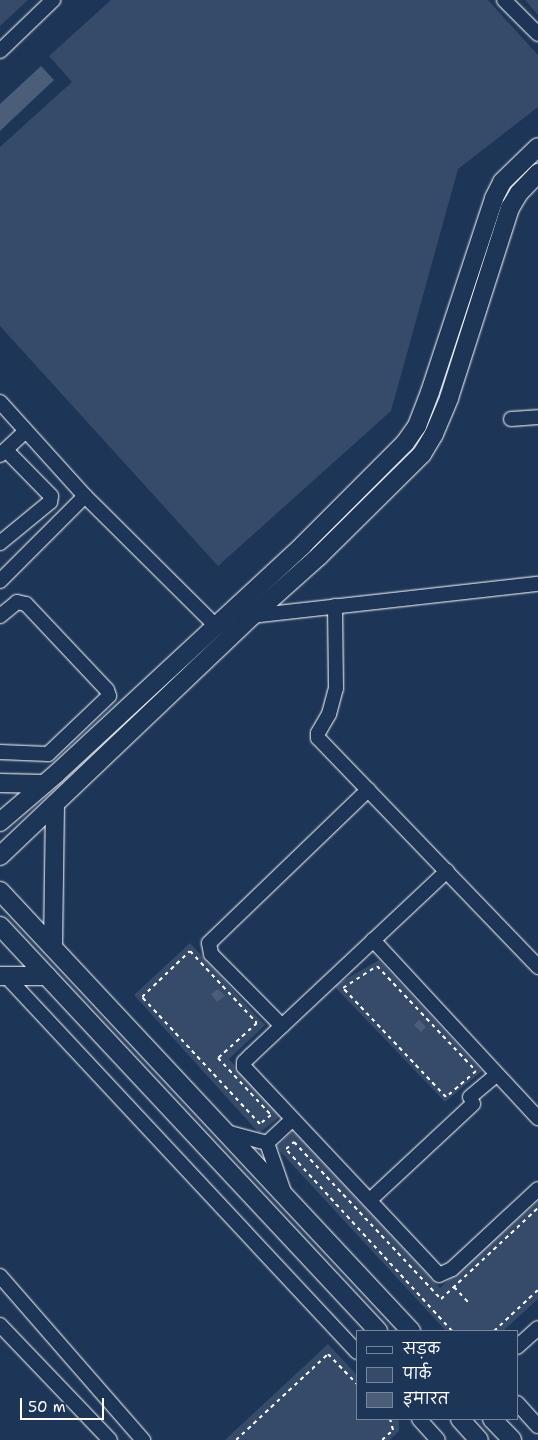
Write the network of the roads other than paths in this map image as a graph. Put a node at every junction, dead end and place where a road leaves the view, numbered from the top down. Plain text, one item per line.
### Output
1 (53, 0) edge
2 (504, 0) edge
3 (538, 34) edge
4 (0, 51) edge
5 (538, 147) edge
6 (538, 173) edge
7 (0, 402) edge
8 (538, 417) edge
9 (511, 419) dead end
10 (26, 431) junction
11 (3, 452) edge
12 (86, 496) junction
13 (1, 541) edge
14 (0, 581) edge
15 (538, 584) edge
16 (335, 606) junction
17 (0, 616) edge
18 (252, 616) junction
19 (216, 626) junction
20 (0, 752) edge
21 (0, 783) edge
22 (44, 784) junction
23 (368, 790) junction
24 (55, 804) junction
25 (0, 822) edge
26 (0, 856) edge
27 (447, 871) junction
28 (0, 890) edge
29 (0, 926) edge
30 (373, 940) junction
31 (53, 947) junction
32 (538, 967) edge
33 (3, 976) edge
34 (47, 976) junction
35 (282, 1026) junction
36 (497, 1074) junction
37 (538, 1118) edge
38 (292, 1120) junction
39 (226, 1132) junction
40 (267, 1143) junction
41 (538, 1189) edge
42 (285, 1196) junction
43 (370, 1200) junction
44 (0, 1276) edge
45 (0, 1325) edge
46 (538, 1328) edge
47 (377, 1330) edge
48 (410, 1330) edge
49 (518, 1346) edge
50 (356, 1351) edge
51 (518, 1404) edge
52 (419, 1420) edge
53 (461, 1420) edge
54 (493, 1420) edge
55 (538, 1426) edge
56 (110, 1440) edge
57 (143, 1440) edge
58 (438, 1440) edge
59 (480, 1440) edge
60 (512, 1440) edge

1 - 4 street
2 - 3 street
5 - 19 main road
6 - 18 main road
7 - 10 street
8 - 9 street
10 - 11 street
10 - 12 street
11 - 13 street
12 - 14 street
12 - 19 street
15 - 16 street
16 - 18 street
16 - 23 street
17 - 20 street
18 - 19 street
18 - 24 main road
19 - 22 main road
21 - 22 main road
22 - 25 main road
23 - 27 street
23 - 35 street
24 - 26 main road
24 - 31 main road
27 - 30 street
27 - 32 street
28 - 31 main road
29 - 34 main road
30 - 35 street
30 - 36 street
31 - 39 main road
33 - 34 main road
33 - 50 street
34 - 47 main road
35 - 38 street
36 - 37 street
36 - 43 street
38 - 40 street
38 - 43 street
39 - 40 street
39 - 42 main road
40 - 42 street
41 - 43 street
42 - 48 main road
44 - 57 street
45 - 56 street
46 - 49 street
51 - 55 street
52 - 58 street
53 - 59 main road
54 - 60 main road

